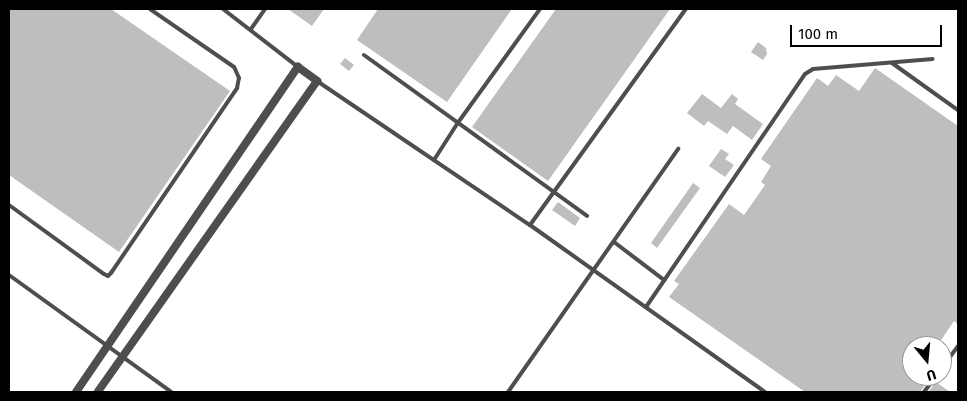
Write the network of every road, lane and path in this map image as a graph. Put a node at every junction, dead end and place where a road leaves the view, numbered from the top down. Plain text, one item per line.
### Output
1 (150, 9) edge
2 (223, 9) edge
3 (265, 9) edge
4 (540, 9) edge
5 (686, 9) edge
6 (252, 29) junction
7 (364, 55) dead end
8 (933, 59) dead end
9 (892, 63) junction
10 (298, 67) junction
11 (317, 81) junction
12 (958, 110) edge
13 (456, 124) junction
14 (678, 149) dead end
15 (434, 160) junction
16 (553, 191) junction
17 (9, 205) edge
18 (587, 216) dead end
19 (530, 225) junction
20 (614, 242) junction
21 (594, 272) junction
22 (9, 275) edge
23 (664, 280) junction
24 (646, 307) junction
25 (107, 347) junction
26 (122, 358) junction
27 (76, 392) edge
28 (98, 392) edge
29 (172, 392) edge
30 (508, 392) edge
31 (765, 392) edge

1 - 17 lane
2 - 6 lane
3 - 6 lane
4 - 13 lane
5 - 16 lane
6 - 10 lane
7 - 13 lane
8 - 9 lane
9 - 12 lane
9 - 23 lane
10 - 11 street
10 - 25 street
11 - 15 lane
11 - 26 street
13 - 15 lane
13 - 16 lane
14 - 20 lane
15 - 19 lane
16 - 18 lane
16 - 19 lane
19 - 21 lane
20 - 21 lane
20 - 23 lane
21 - 24 lane
21 - 30 lane
22 - 25 lane
23 - 24 lane
24 - 31 lane
25 - 26 lane
25 - 27 street
26 - 28 street
26 - 29 lane

